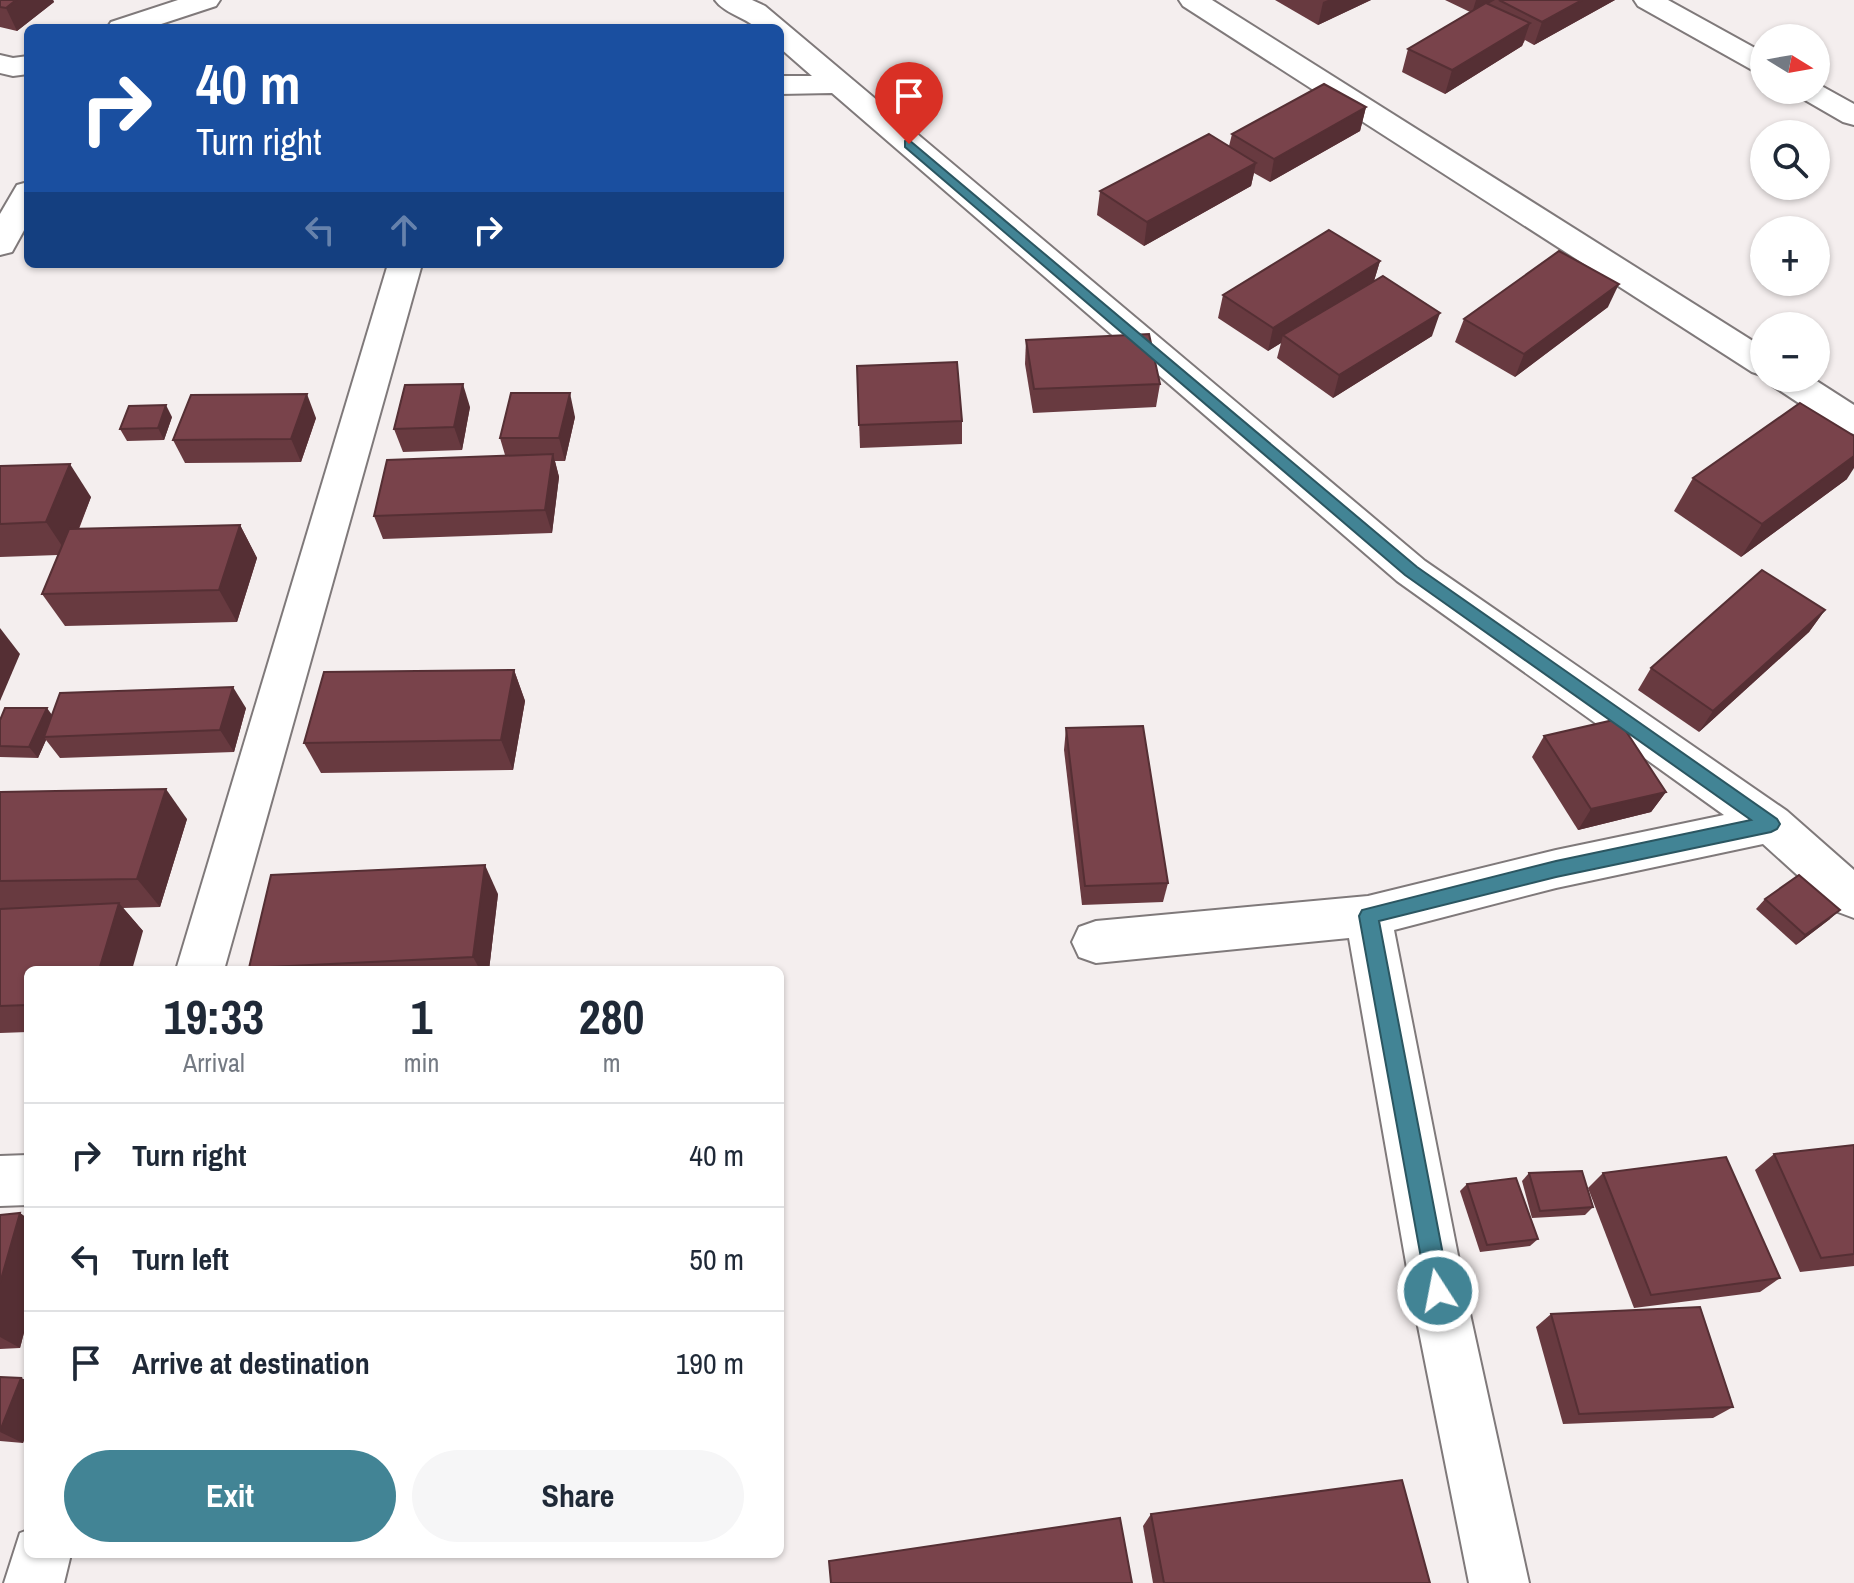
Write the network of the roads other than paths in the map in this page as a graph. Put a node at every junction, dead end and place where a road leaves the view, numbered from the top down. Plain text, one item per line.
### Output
1 (206, 0) edge
2 (729, 0) edge
3 (1193, 0) edge
4 (1648, 0) edge
5 (133, 24) edge
6 (769, 24) edge
7 (784, 36) edge
8 (1750, 57) edge
9 (839, 84) junction
10 (784, 85) edge
11 (1830, 102) edge
12 (1854, 116) edge
13 (24, 200) edge
14 (0, 245) edge
15 (404, 268) edge
16 (1750, 355) edge
17 (1808, 392) edge
18 (1854, 422) edge
19 (1771, 824) junction
20 (1854, 898) edge
21 (1368, 916) junction
22 (1096, 942) dead end
23 (201, 966) edge
24 (24, 1180) edge
25 (0, 1181) edge
26 (40, 1558) edge
27 (34, 1583) edge
28 (1499, 1583) edge

1 - 5 street
2 - 6 street
3 - 16 street
4 - 8 street
7 - 9 street
9 - 10 street
9 - 19 street
11 - 12 street
13 - 14 street
15 - 23 street
17 - 18 street
19 - 20 street
19 - 21 street
21 - 22 street
21 - 28 street
24 - 25 street
26 - 27 street

